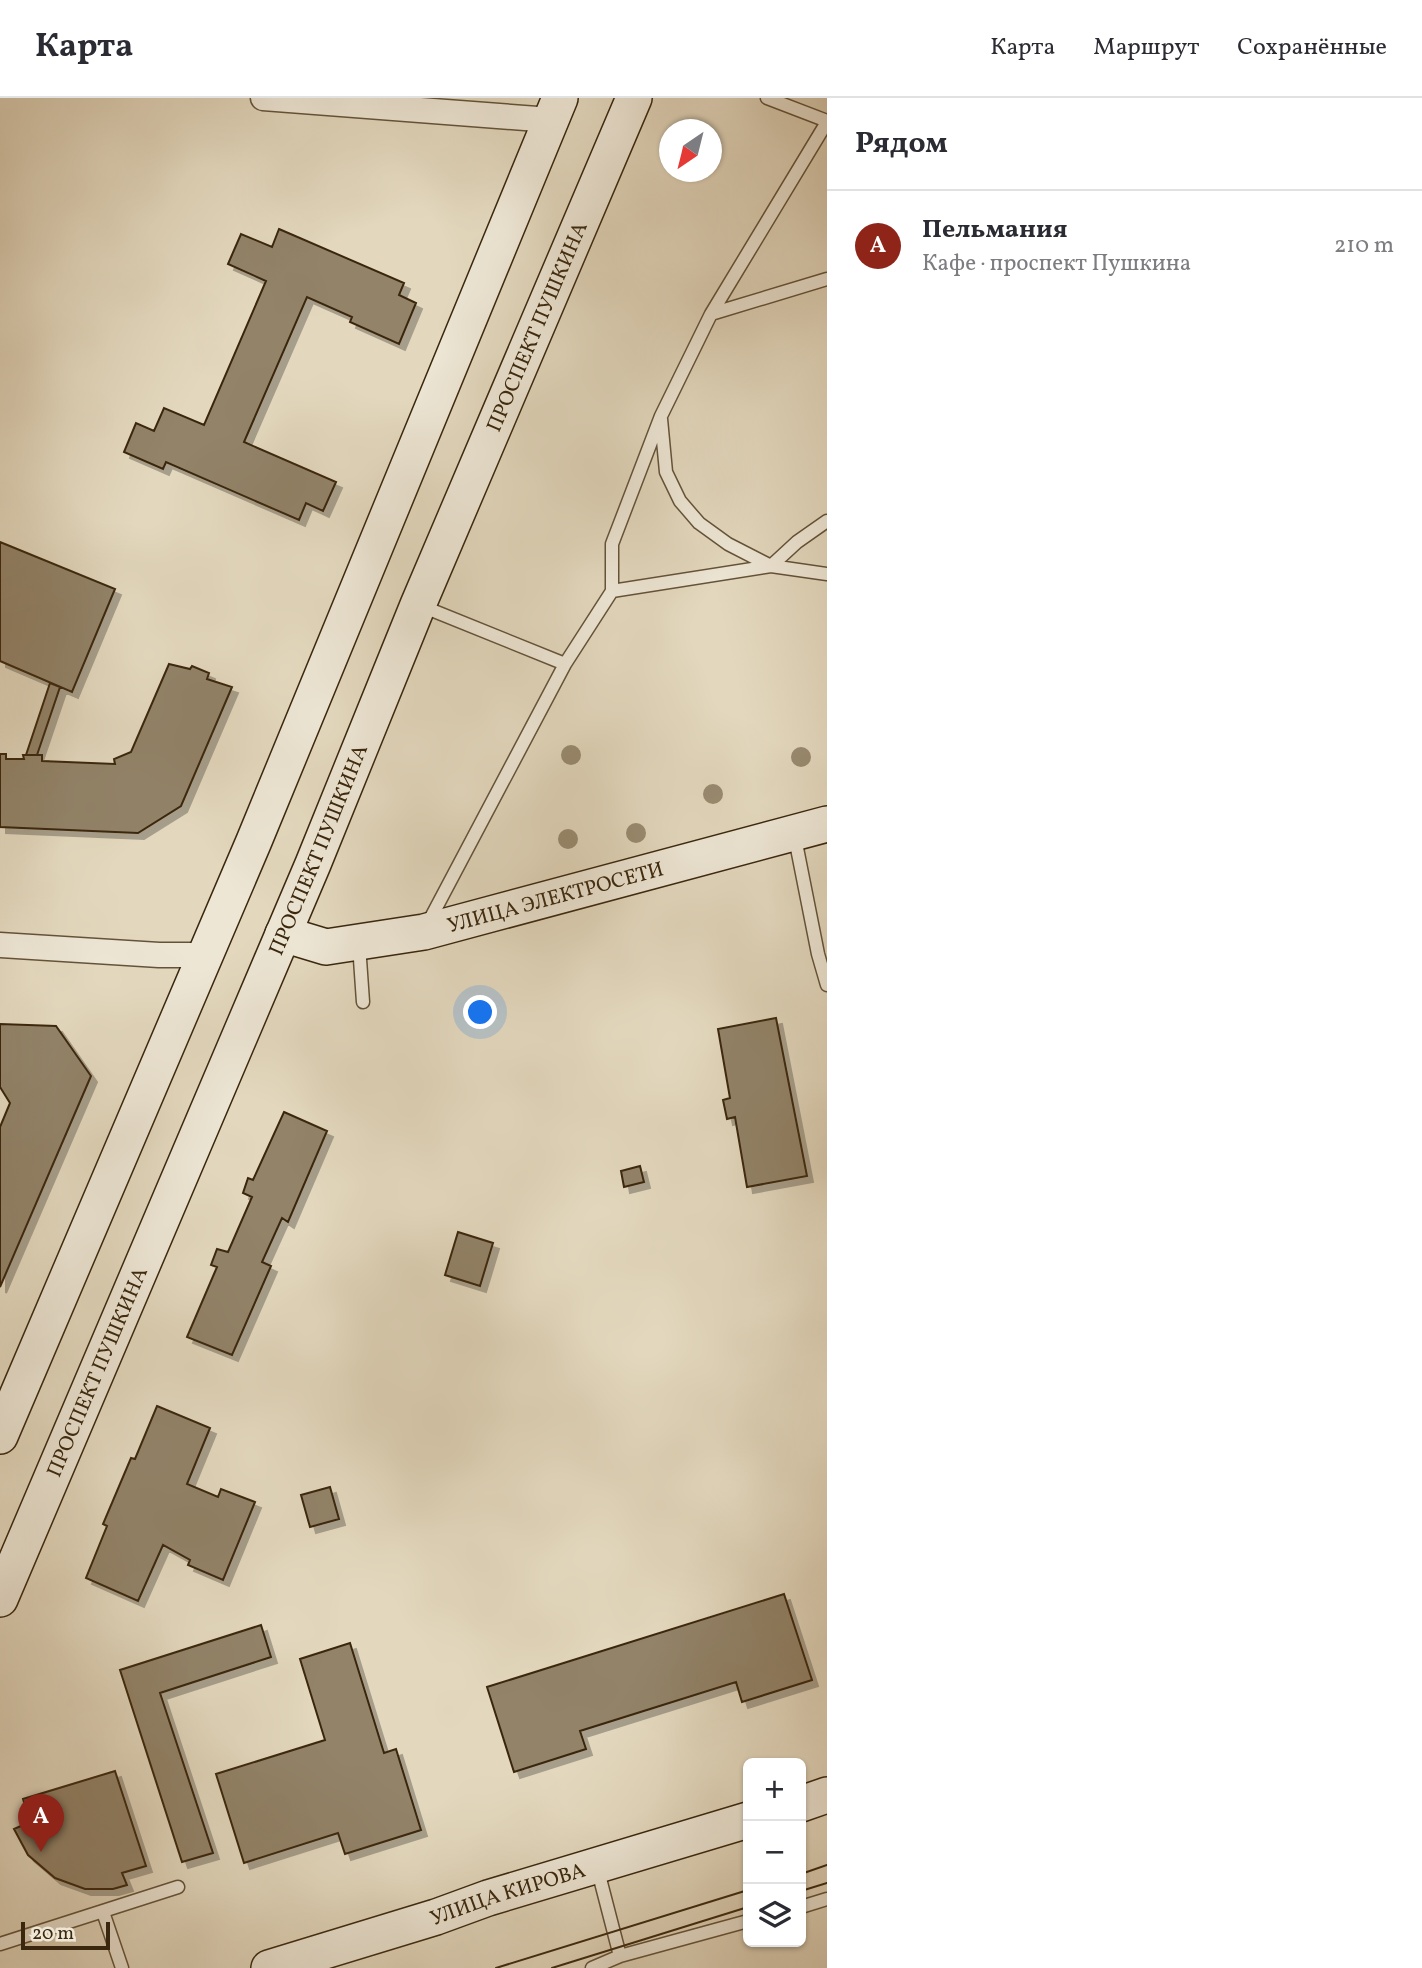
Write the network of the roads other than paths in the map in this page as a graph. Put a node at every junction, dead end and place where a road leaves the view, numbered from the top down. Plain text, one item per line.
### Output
1 (263, 98) edge
2 (634, 98) edge
3 (767, 98) edge
4 (555, 109) edge
5 (827, 121) edge
6 (827, 279) edge
7 (711, 314) junction
8 (661, 416) junction
9 (827, 521) edge
10 (771, 566) junction
11 (827, 574) edge
12 (611, 591) junction
13 (418, 605) junction
14 (565, 664) junction
15 (811, 829) edge
16 (424, 932) junction
17 (283, 934) junction
18 (359, 942) junction
19 (0, 945) edge
20 (204, 955) junction
21 (827, 985) edge
22 (363, 1002) dead end
23 (0, 1436) edge
24 (0, 1599) edge
25 (827, 1796) edge
26 (806, 1802) edge
27 (745, 1821) edge
28 (597, 1867) junction
29 (178, 1886) dead end
30 (827, 1899) edge
31 (806, 1905) edge
32 (103, 1912) junction
33 (743, 1922) edge
34 (0, 1944) edge
35 (620, 1956) junction
36 (122, 1968) edge
37 (269, 1968) edge
38 (592, 1968) edge

1 - 4 street
2 - 13 main road, ПРОСПЕКТ ПУШКИНА
3 - 5 lane
4 - 20 main road
5 - 7 lane
6 - 7 lane
7 - 8 lane
8 - 10 lane
8 - 12 lane
9 - 10 lane
10 - 11 lane
10 - 12 lane
12 - 14 lane
13 - 14 lane
13 - 17 main road, ПРОСПЕКТ ПУШКИНА
14 - 16 lane
15 - 16 main road, УЛИЦА ЭЛЕКТРОСЕТИ
15 - 21 lane
16 - 18 main road, УЛИЦА ЭЛЕКТРОСЕТИ
17 - 18 main road, УЛИЦА ЭЛЕКТРОСЕТИ
17 - 24 main road, ПРОСПЕКТ ПУШКИНА
18 - 22 lane
19 - 20 street
20 - 23 main road
25 - 26 main road
27 - 28 main road, УЛИЦА КИРОВА
28 - 35 lane
28 - 37 main road, УЛИЦА КИРОВА
29 - 32 lane
30 - 31 lane
32 - 34 lane
32 - 36 lane
33 - 35 lane
35 - 38 lane

